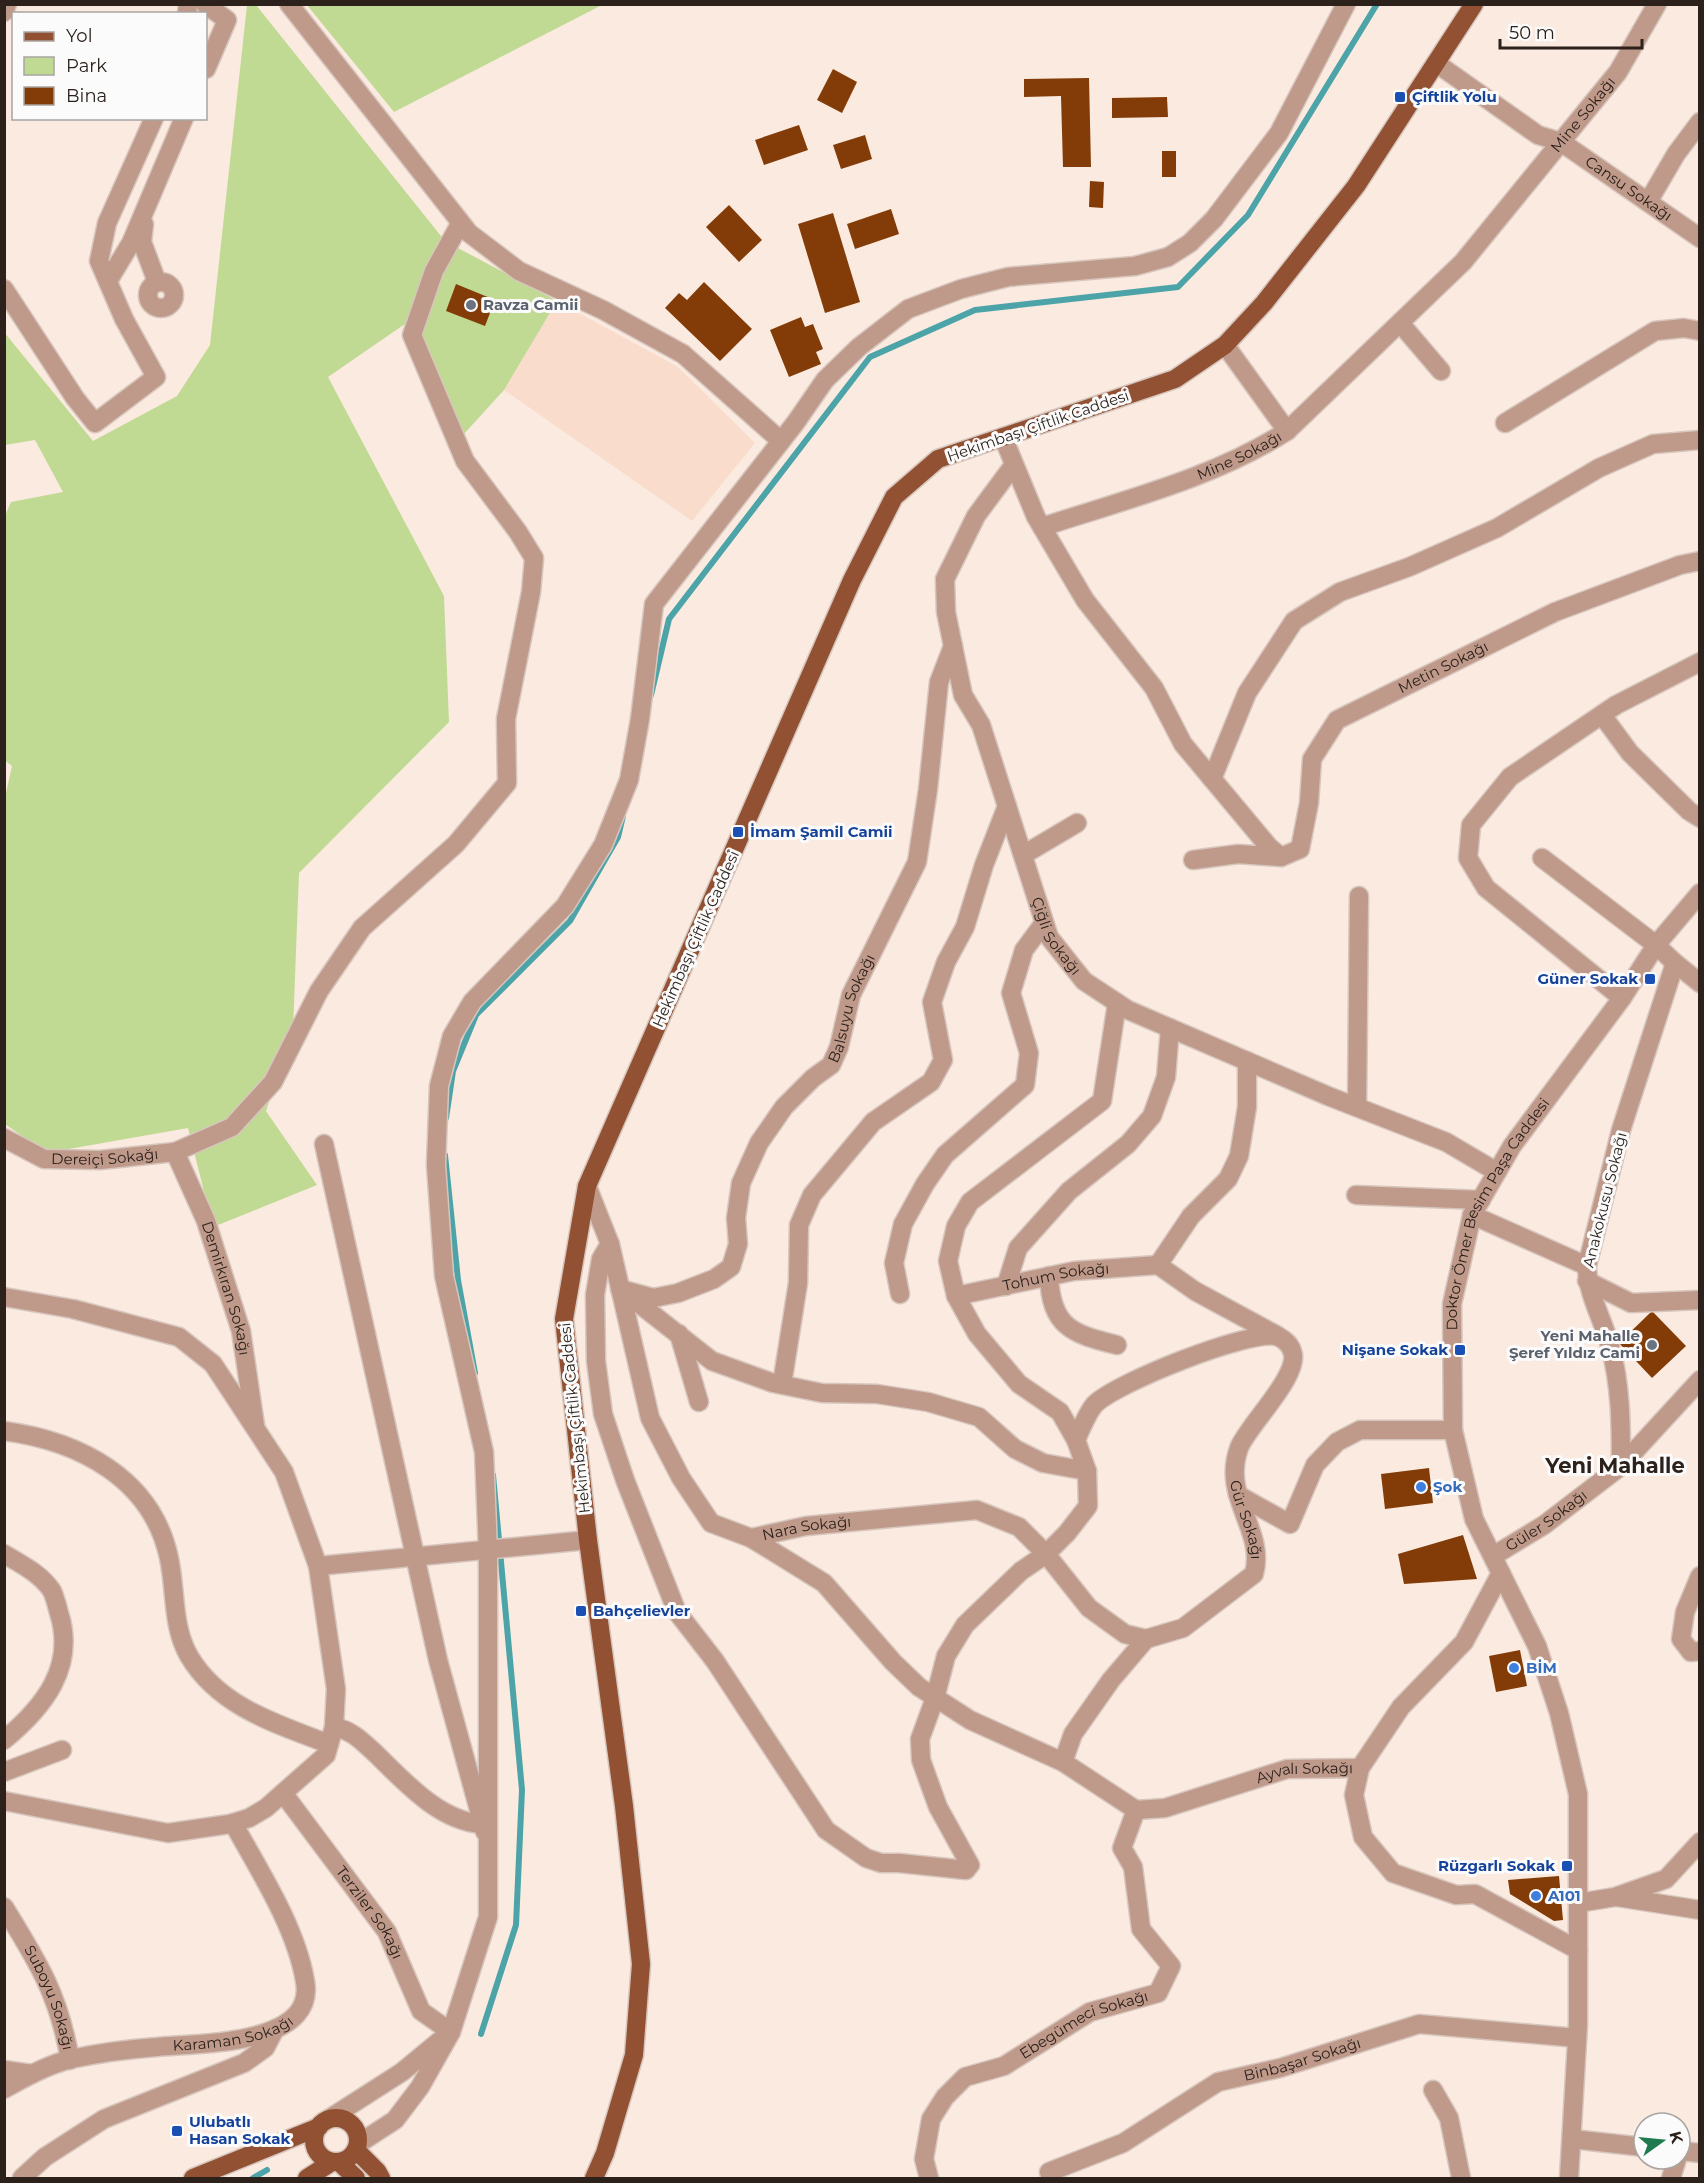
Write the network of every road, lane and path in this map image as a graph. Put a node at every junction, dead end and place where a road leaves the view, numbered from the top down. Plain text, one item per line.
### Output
1 (7, 4) edge
2 (205, 4) edge
3 (289, 4) edge
4 (1346, 4) edge
5 (1474, 4) edge
6 (1657, 4) edge
7 (4, 12) edge
8 (1436, 63) junction
9 (207, 67) edge
10 (153, 120) edge
11 (183, 120) edge
12 (1700, 122) edge
13 (1561, 142) junction
14 (1648, 202) junction
15 (146, 208) junction
16 (460, 224) junction
17 (1700, 238) edge
18 (108, 281) junction
19 (157, 282) dead end
20 (4, 289) edge
21 (1401, 323) junction
22 (1700, 331) edge
23 (1225, 345) junction
24 (1441, 371) dead end
25 (1505, 423) dead end
26 (1287, 431) junction
27 (1003, 437) junction
28 (1700, 440) edge
29 (781, 441) junction
30 (1013, 466) junction
31 (1042, 527) junction
32 (1700, 561) edge
33 (953, 646) junction
34 (1700, 662) edge
35 (1602, 715) junction
36 (1212, 779) junction
37 (1007, 806) junction
38 (1700, 818) edge
39 (1077, 823) dead end
40 (1023, 855) junction
41 (1281, 857) junction
42 (1542, 858) dead end
43 (1193, 860) dead end
44 (1700, 893) edge
45 (1359, 896) dead end
46 (1044, 923) junction
47 (1656, 945) junction
48 (1675, 963) junction
49 (1700, 983) edge
50 (1622, 998) junction
51 (1117, 1003) junction
52 (1170, 1028) junction
53 (1247, 1061) junction
54 (1357, 1107) junction
55 (4, 1138) edge
56 (324, 1144) dead end
57 (175, 1152) junction
58 (1497, 1172) junction
59 (587, 1186) junction
60 (1356, 1195) dead end
61 (1476, 1207) junction
62 (610, 1244) junction
63 (1158, 1265) junction
64 (1587, 1274) junction
65 (1049, 1276) junction
66 (1006, 1286) junction
67 (620, 1288) junction
68 (900, 1294) dead end
69 (956, 1296) junction
70 (4, 1297) edge
71 (1700, 1300) edge
72 (679, 1334) junction
73 (1278, 1336) junction
74 (1117, 1346) dead end
75 (1700, 1380) edge
76 (782, 1384) junction
77 (699, 1402) dead end
78 (256, 1430) junction
79 (1453, 1430) junction
80 (4, 1431) edge
81 (1076, 1440) junction
82 (1621, 1466) junction
83 (1087, 1471) junction
84 (1238, 1495) junction
85 (751, 1538) junction
86 (588, 1540) junction
87 (498, 1550) junction
88 (4, 1554) edge
89 (1046, 1554) junction
90 (1493, 1556) junction
91 (415, 1558) junction
92 (318, 1566) junction
93 (1501, 1573) junction
94 (1700, 1576) edge
95 (1146, 1639) junction
96 (1700, 1651) edge
97 (935, 1698) junction
98 (26, 1723) junction
99 (4, 1726) edge
100 (332, 1735) junction
101 (4, 1740) edge
102 (62, 1750) dead end
103 (1063, 1762) junction
104 (1360, 1768) junction
105 (4, 1772) edge
106 (283, 1793) junction
107 (4, 1801) edge
108 (1136, 1810) junction
109 (233, 1823) junction
110 (482, 1824) junction
111 (1700, 1842) edge
112 (490, 1847) junction
113 (1615, 1897) junction
114 (1578, 1903) junction
115 (4, 1907) edge
116 (1700, 1910) edge
117 (1578, 1950) junction
118 (275, 2029) junction
119 (451, 2032) junction
120 (1577, 2038) junction
121 (70, 2060) junction
122 (4, 2070) edge
123 (32, 2074) junction
124 (4, 2089) edge
125 (1433, 2090) dead end
126 (321, 2125) junction
127 (1572, 2139) junction
128 (1632, 2146) edge
129 (357, 2147) junction
130 (336, 2162) junction
131 (1050, 2175) edge
132 (22, 2178) edge
133 (194, 2178) edge
134 (307, 2178) edge
135 (356, 2178) edge
136 (381, 2178) edge
137 (594, 2178) edge
138 (929, 2178) edge
139 (1461, 2178) edge
140 (1569, 2178) edge

1 - 7 street
2 - 9 street
3 - 16 street
4 - 29 street
5 - 8 main road, Hekimbaşı Çiftlik Caddesi
6 - 13 street, Mine Sokağı
8 - 13 street, Cansu Sokağı
8 - 23 main road, Hekimbaşı Çiftlik Caddesi
10 - 18 street
11 - 15 street
12 - 14 street
13 - 14 street, Cansu Sokağı
13 - 21 street, Mine Sokağı
14 - 17 street, Cansu Sokağı
15 - 18 street
15 - 19 street
16 - 29 street
16 - 57 street, Dereiçi Sokağı
18 - 20 street
21 - 24 street
21 - 26 street, Mine Sokağı
22 - 25 street
23 - 26 street
23 - 27 main road, Hekimbaşı Çiftlik Caddesi
26 - 31 street, Mine Sokağı
27 - 30 street
27 - 59 main road, Hekimbaşı Çiftlik Caddesi
28 - 36 street
29 - 87 street
30 - 31 street
30 - 33 street, Çiğli Sokağı
31 - 36 street
32 - 41 street, Metin Sokağı
33 - 37 street, Çiğli Sokağı
33 - 67 street, Balsuyu Sokağı
34 - 35 street
35 - 38 street
35 - 50 street
36 - 41 street
37 - 40 street, Çiğli Sokağı
37 - 76 street
39 - 40 street
40 - 46 street, Çiğli Sokağı
41 - 43 street
42 - 47 street
44 - 47 street, Doktor Ömer Besim Paşa Caddesi
45 - 54 street
46 - 51 street, Çiğli Sokağı
46 - 68 street
47 - 48 street
47 - 50 street, Doktor Ömer Besim Paşa Caddesi
48 - 49 street
48 - 64 street, Anakokusu Sokağı
50 - 58 street, Doktor Ömer Besim Paşa Caddesi
51 - 52 street, Çiğli Sokağı
51 - 69 street
52 - 53 street, Çiğli Sokağı
52 - 66 street
53 - 54 street, Çiğli Sokağı
53 - 63 street
54 - 58 street, Çiğli Sokağı
55 - 57 street, Dereiçi Sokağı
56 - 91 street
57 - 78 street, Demirkıran Sokağı
58 - 61 street, Doktor Ömer Besim Paşa Caddesi
59 - 62 street, Nara Sokağı
59 - 86 main road, Hekimbaşı Çiftlik Caddesi
60 - 61 street
61 - 64 street
61 - 79 street, Doktor Ömer Besim Paşa Caddesi
62 - 67 street, Nara Sokağı
62 - 97 street
63 - 65 street, Tohum Sokağı
63 - 73 street
64 - 71 street
64 - 82 street, Anakokusu Sokağı
65 - 66 street, Tohum Sokağı
65 - 74 street
66 - 69 street, Tohum Sokağı
67 - 72 street
67 - 85 street, Nara Sokağı
69 - 81 street
70 - 78 street
72 - 76 street
72 - 77 street
73 - 81 street
73 - 84 street, Gür Sokağı
75 - 82 street, Güler Sokağı
76 - 83 street
78 - 92 street
79 - 84 street
79 - 90 street, Doktor Ömer Besim Paşa Caddesi
80 - 100 street
81 - 83 street
82 - 90 street, Güler Sokağı
83 - 89 street
84 - 95 street, Gür Sokağı
85 - 89 street, Nara Sokağı
85 - 97 street
86 - 87 street
86 - 137 main road, Hekimbaşı Çiftlik Caddesi
87 - 91 street
87 - 112 street
88 - 98 street
89 - 95 street, Nara Sokağı
89 - 97 street
90 - 93 street, Doktor Ömer Besim Paşa Caddesi
91 - 92 street
91 - 110 street
92 - 100 street
93 - 104 street, Ayvalı Sokağı
93 - 114 street, Doktor Ömer Besim Paşa Caddesi
94 - 96 street
95 - 103 street
97 - 103 street
98 - 99 street
98 - 101 street
100 - 106 street
100 - 110 street
102 - 105 street
103 - 108 street
104 - 108 street, Ayvalı Sokağı
104 - 117 street
106 - 109 street
106 - 119 street, Terziler Sokağı
107 - 109 street
108 - 138 street, Ebegümeci Sokağı
109 - 118 street, Karaman Sokağı
110 - 112 street
111 - 113 street
112 - 119 street
113 - 114 street
113 - 116 street
114 - 117 street, Doktor Ömer Besim Paşa Caddesi
115 - 121 street, Suboyu Sokağı
117 - 120 street, Doktor Ömer Besim Paşa Caddesi
118 - 121 street, Karaman Sokağı
118 - 132 street
119 - 126 street
119 - 129 street
120 - 127 street, Doktor Ömer Besim Paşa Caddesi
120 - 131 street, Binbaşar Sokağı
121 - 123 street, Karaman Sokağı
122 - 123 street
123 - 124 street, Karaman Sokağı
125 - 139 street
126 - 129 main road
126 - 130 main road
126 - 133 main road
127 - 128 street
127 - 140 street, Doktor Ömer Besim Paşa Caddesi
129 - 130 main road
129 - 136 main road
130 - 134 main road
130 - 135 main road

